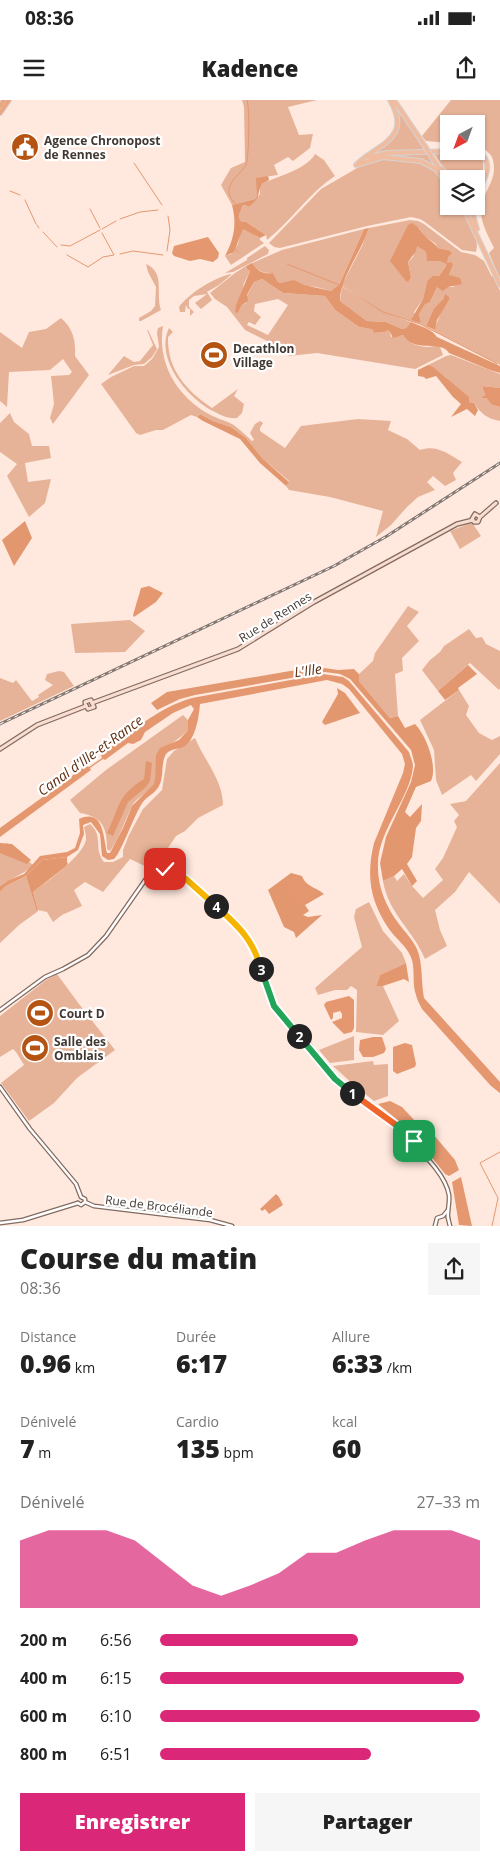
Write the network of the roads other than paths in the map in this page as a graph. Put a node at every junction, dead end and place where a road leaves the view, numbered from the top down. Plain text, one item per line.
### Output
1 (4, 100) edge
2 (9, 100) edge
3 (390, 100) edge
4 (394, 100) edge
5 (0, 106) edge
6 (0, 113) edge
7 (440, 151) edge
8 (433, 159) junction
9 (485, 160) edge
10 (356, 165) junction
11 (440, 170) edge
12 (443, 170) edge
13 (440, 174) edge
14 (485, 179) edge
15 (468, 215) edge
16 (473, 215) edge
17 (479, 238) junction
18 (500, 285) edge
19 (498, 502) edge
20 (479, 516) junction
21 (473, 519) junction
22 (0, 749) edge
23 (0, 1010) edge
24 (0, 1087) edge
25 (81, 1197) junction
26 (85, 1202) junction
27 (78, 1203) junction
28 (448, 1208) junction
29 (443, 1216) junction
30 (448, 1218) junction
31 (0, 1223) edge
32 (232, 1226) edge
33 (435, 1226) edge
34 (450, 1226) edge

1 - 5 highway
2 - 6 highway
3 - 10 main road
4 - 8 main road, bridge
7 - 10 main road
8 - 11 main road
8 - 12 main road
9 - 14 main road
10 - 13 main road
15 - 17 main road
16 - 17 main road
17 - 18 main road
19 - 20 main road, Rue de Rennes
20 - 21 main road, Rue de Rennes
20 - 21 main road, Rue de Rennes
21 - 22 main road, Rue de Rennes
23 - 28 street
24 - 25 street
25 - 26 street
25 - 27 street
26 - 27 street
26 - 32 street, Rue de Brocéliande
27 - 31 street
28 - 29 street
28 - 30 street
29 - 30 street
29 - 33 street
30 - 34 street

